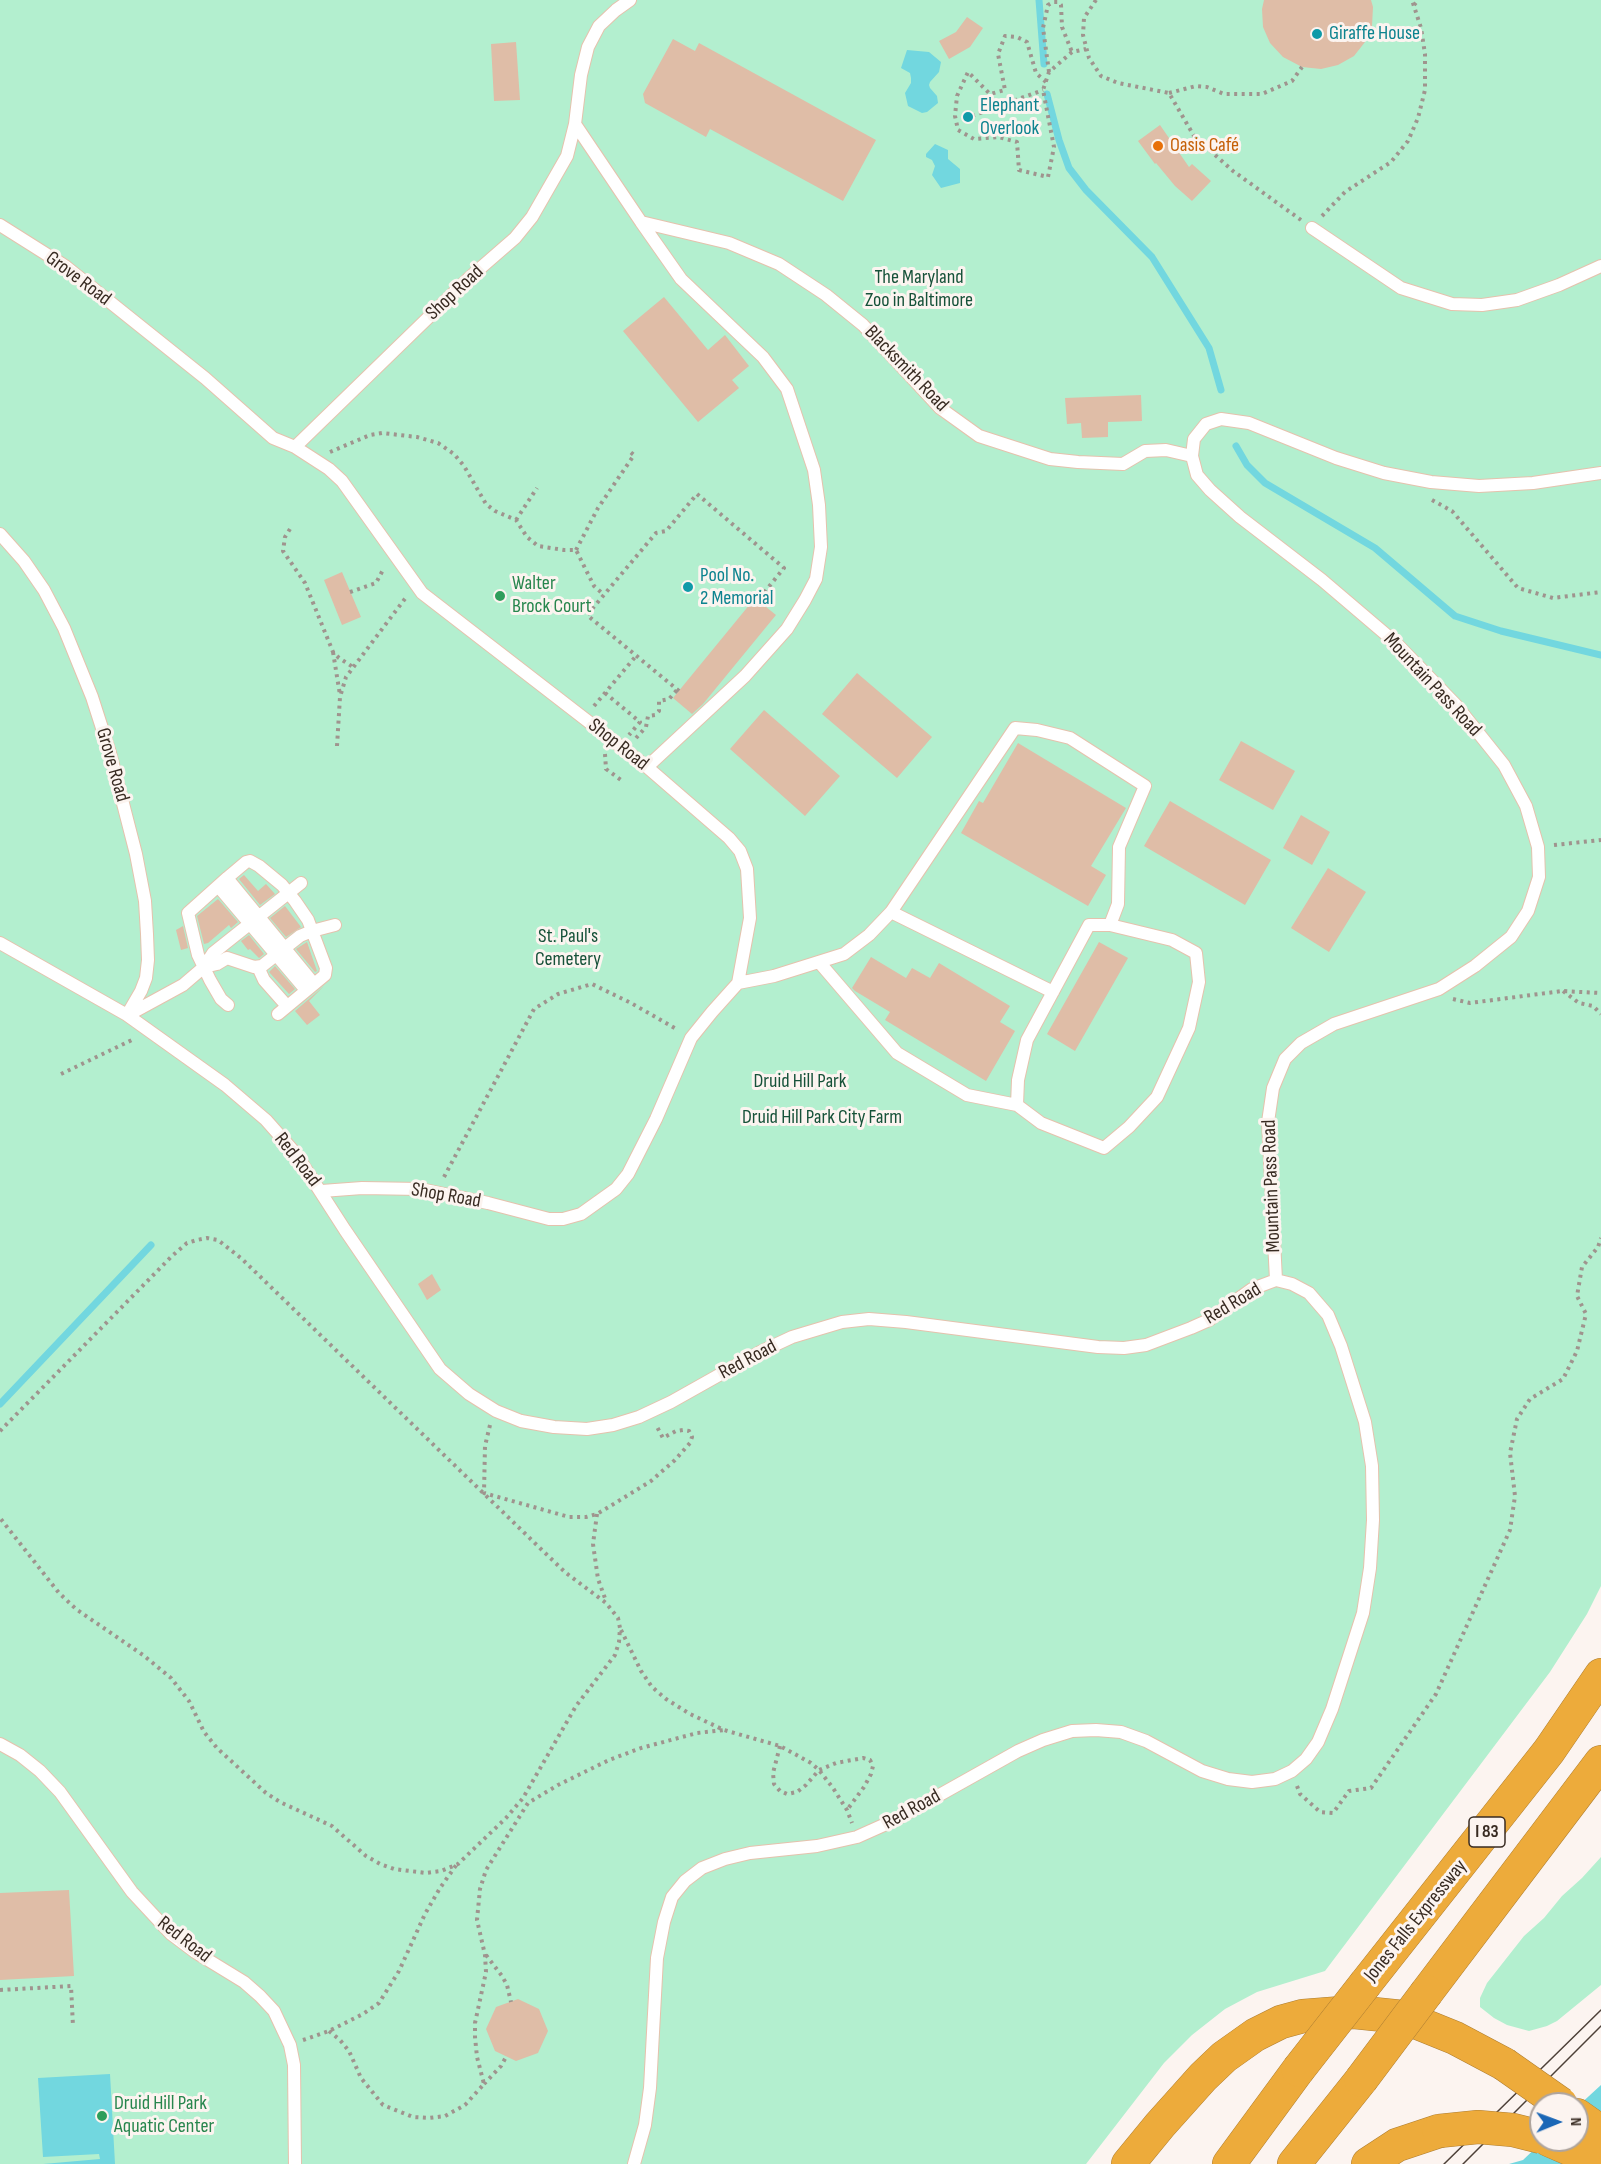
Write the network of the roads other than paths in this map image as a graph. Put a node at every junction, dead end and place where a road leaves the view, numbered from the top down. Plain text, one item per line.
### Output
1 (630, 0) edge
2 (575, 123) junction
3 (641, 222) junction
4 (0, 225) edge
5 (1312, 228) road end
6 (1601, 266) edge
7 (295, 447) junction
8 (1192, 456) junction
9 (1601, 473) edge
10 (0, 534) edge
11 (647, 767) junction
12 (222, 882) junction
13 (301, 883) dead end
14 (289, 894) junction
15 (891, 912) junction
16 (254, 920) junction
17 (335, 925) dead end
18 (1110, 925) junction
19 (312, 931) junction
20 (0, 943) edge
21 (281, 951) junction
22 (819, 962) junction
23 (204, 967) junction
24 (258, 967) junction
25 (738, 983) junction
26 (310, 987) junction
27 (1053, 992) junction
28 (228, 1005) dead end
29 (127, 1015) junction
30 (1017, 1105) junction
31 (322, 1191) junction
32 (1276, 1280) junction
33 (1601, 1675) edge
34 (0, 1744) edge
35 (1601, 1762) edge
36 (1544, 2092) edge
37 (1529, 2134) edge
38 (1577, 2152) edge
39 (295, 2164) edge
40 (634, 2164) edge
41 (1128, 2164) edge
42 (1229, 2164) edge
43 (1294, 2164) edge
44 (1368, 2164) edge
45 (1596, 2164) edge

1 - 2 lane, Shop Road
2 - 3 lane
2 - 7 lane, Shop Road
3 - 8 lane, Blacksmith Road
3 - 11 lane
4 - 7 lane, Grove Road
5 - 6 lane
7 - 11 lane, Shop Road
8 - 9 lane
8 - 32 lane, Mountain Pass Road
10 - 29 lane, Grove Road
11 - 25 lane, Shop Road
12 - 14 lane
12 - 16 lane
12 - 23 lane
13 - 14 lane
14 - 16 lane
14 - 19 lane
15 - 18 lane
15 - 22 lane
15 - 27 lane
16 - 21 lane
16 - 23 lane
17 - 19 lane
18 - 27 lane
18 - 30 lane
19 - 21 lane
19 - 26 lane
20 - 29 lane, Red Road
21 - 24 lane
21 - 26 lane
22 - 25 lane
22 - 30 lane
23 - 24 lane
23 - 28 lane
23 - 29 lane
24 - 26 lane
25 - 31 lane, Shop Road
27 - 30 lane
29 - 31 lane, Red Road
31 - 32 lane, Red Road
32 - 40 lane, Red Road
33 - 42 highway, Jones Falls Expressway / I 83, bridge
34 - 39 lane, Red Road
35 - 43 highway, I 83, bridge
36 - 41 highway, bridge
37 - 44 highway, bridge
38 - 45 highway

